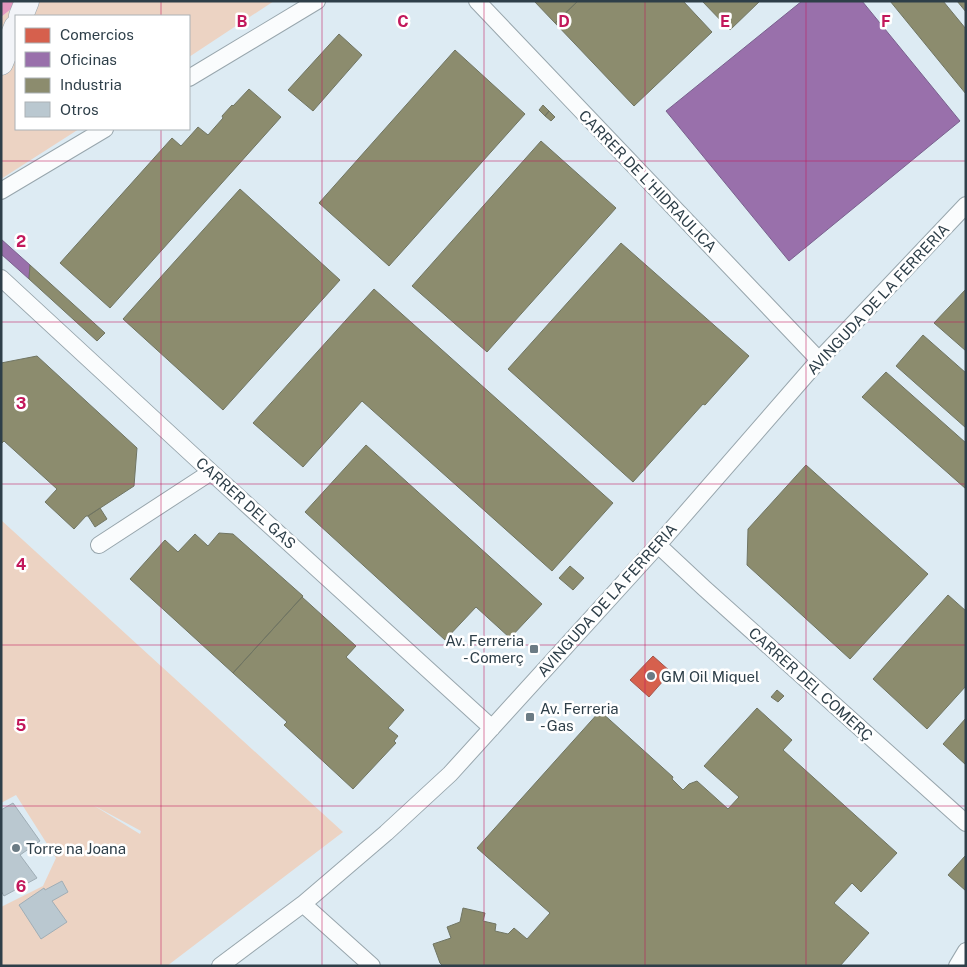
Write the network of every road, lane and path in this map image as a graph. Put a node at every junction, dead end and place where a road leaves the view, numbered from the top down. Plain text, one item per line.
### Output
1 (27, 1) edge
2 (317, 1) edge
3 (477, 1) edge
4 (21, 15) edge
5 (15, 29) edge
6 (1, 63) edge
7 (190, 77) edge
8 (103, 130) edge
9 (1, 191) edge
10 (966, 205) edge
11 (3, 285) edge
12 (819, 360) junction
13 (211, 472) junction
14 (99, 545) dead end
15 (658, 545) junction
16 (492, 728) junction
17 (966, 823) edge
18 (303, 904) junction
19 (966, 951) edge
20 (220, 966) edge
21 (372, 966) edge
22 (957, 966) edge

1 - 4 main road
2 - 7 street
3 - 12 street, CARRER DE L'HIDRAULICA
5 - 6 main road
8 - 9 street
10 - 12 street, AVINGUDA DE LA FERRERIA
11 - 13 street, CARRER DEL GAS
12 - 15 street, AVINGUDA DE LA FERRERIA
13 - 14 street
13 - 16 street, CARRER DEL GAS
15 - 16 street, AVINGUDA DE LA FERRERIA
15 - 17 street, CARRER DEL COMERÇ
16 - 18 street, AVINGUDA DE LA FERRERIA
18 - 20 street, AVINGUDA DE LA FERRERIA
18 - 21 street
19 - 22 street

